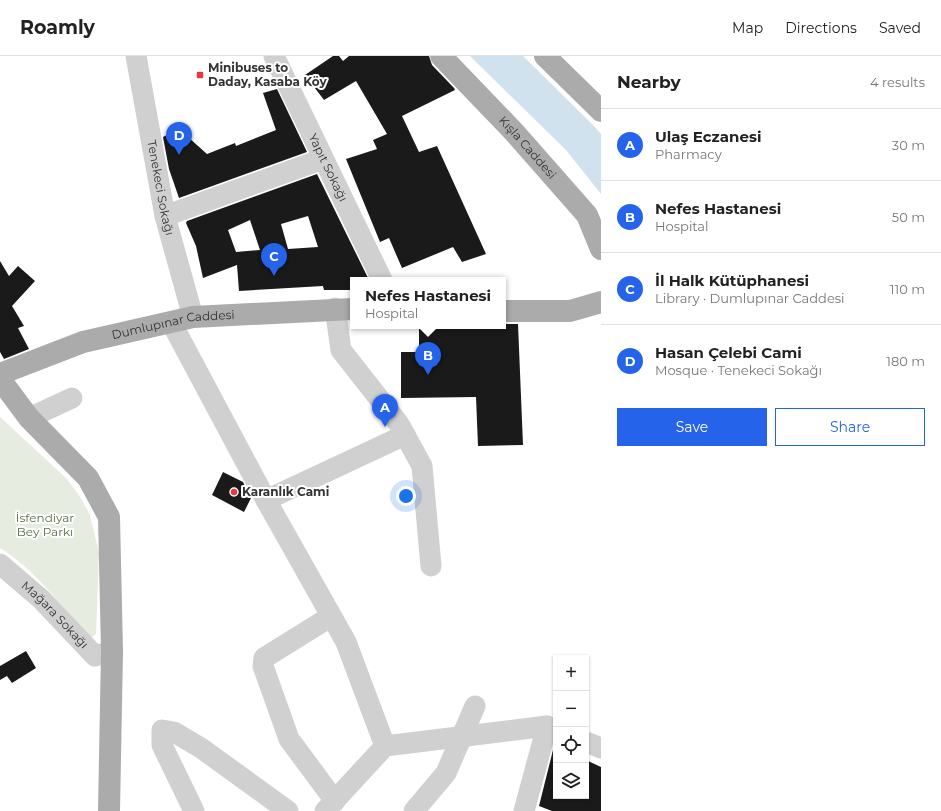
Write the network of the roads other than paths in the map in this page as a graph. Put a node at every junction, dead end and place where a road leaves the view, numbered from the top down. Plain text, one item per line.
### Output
1 (136, 56) edge
2 (274, 56) edge
3 (441, 56) edge
4 (545, 56) edge
5 (601, 111) edge
6 (323, 159) junction
7 (165, 216) junction
8 (601, 249) edge
9 (381, 277) edge
10 (601, 302) edge
11 (344, 308) edge
12 (506, 310) edge
13 (194, 317) junction
14 (171, 322) junction
15 (0, 374) edge
16 (0, 379) edge
17 (72, 398) dead end
18 (29, 418) junction
19 (405, 435) junction
20 (266, 500) junction
21 (1, 566) edge
22 (431, 566) dead end
23 (330, 617) junction
24 (112, 651) junction
25 (475, 706) dead end
26 (552, 728) edge
27 (461, 737) junction
28 (589, 743) edge
29 (385, 746) junction
30 (601, 748) edge
31 (330, 806) edge
32 (109, 811) edge
33 (194, 811) edge
34 (288, 811) edge
35 (414, 811) edge
36 (524, 811) edge

1 - 7 street, Tenekeci Sokağı
2 - 6 street, Yapıt Sokağı
3 - 8 main road, Kışla Caddesi
4 - 5 main road
6 - 7 street
6 - 9 street, Yapıt Sokağı
7 - 13 street, Tenekeci Sokağı
10 - 12 main road
11 - 13 main road, Dumlupınar Caddesi
11 - 19 street
13 - 14 main road, Dumlupınar Caddesi
14 - 15 main road, Dumlupınar Caddesi
14 - 20 street
16 - 18 main road
17 - 18 street
18 - 24 main road
19 - 20 street
19 - 22 street
20 - 23 street
21 - 24 street, Mağara Sokağı
23 - 29 street
23 - 31 street
24 - 32 main road
25 - 27 street
26 - 27 street
26 - 36 street
27 - 29 street
27 - 35 street
28 - 30 street
29 - 31 street
33 - 34 street

